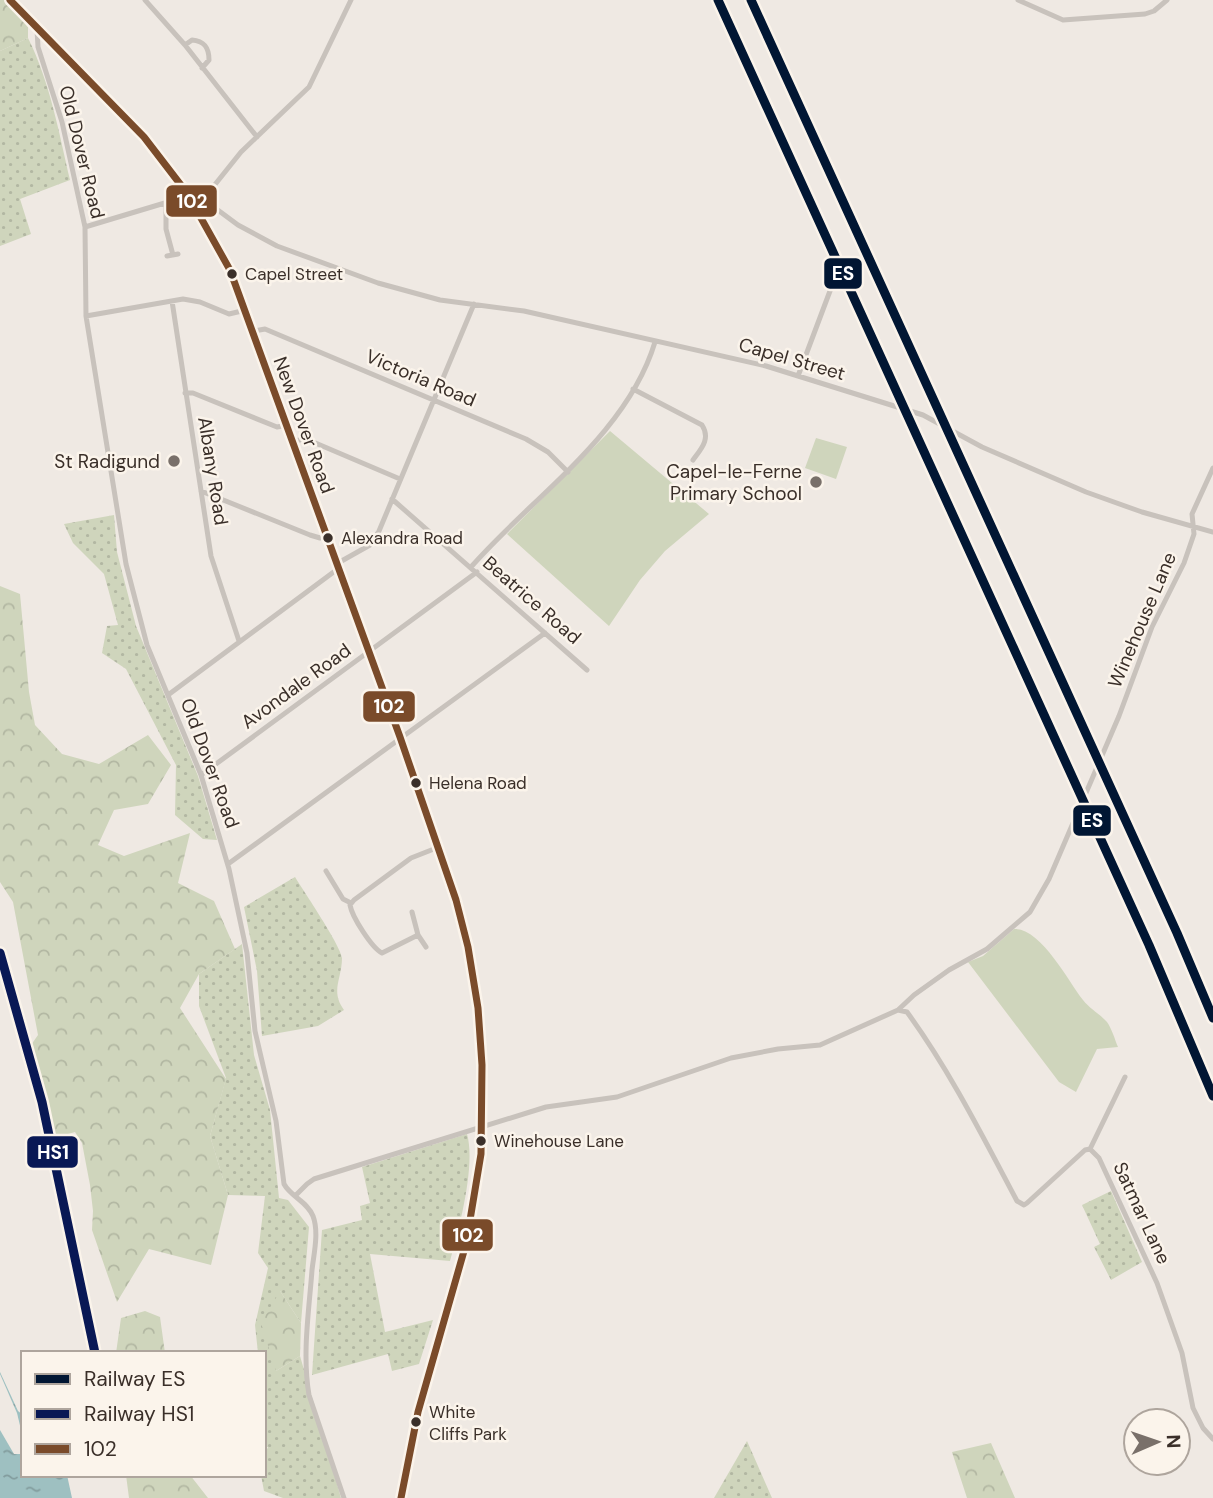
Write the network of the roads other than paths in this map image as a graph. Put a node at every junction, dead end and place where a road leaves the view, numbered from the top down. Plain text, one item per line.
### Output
1 (10, 0) edge
2 (145, 0) edge
3 (351, 0) edge
4 (1018, 0) edge
5 (1167, 0) edge
6 (37, 29) junction
7 (185, 45) junction
8 (202, 68) junction
9 (257, 137) junction
10 (187, 193) junction
11 (166, 202) junction
12 (207, 202) junction
13 (195, 206) junction
14 (85, 226) junction
15 (173, 255) dead end
16 (836, 275) dead end
17 (172, 301) junction
18 (474, 304) junction
19 (246, 310) junction
20 (86, 316) junction
21 (254, 331) junction
22 (655, 342) junction
23 (798, 376) junction
24 (633, 389) junction
25 (185, 393) junction
26 (434, 399) junction
27 (288, 425) junction
28 (293, 441) junction
29 (693, 460) dead end
30 (1213, 468) edge
31 (568, 472) junction
32 (400, 479) junction
33 (201, 491) junction
34 (392, 499) junction
35 (1193, 527) junction
36 (1213, 532) edge
37 (327, 536) junction
38 (338, 566) junction
39 (474, 570) junction
40 (545, 632) junction
41 (239, 641) junction
42 (369, 652) junction
43 (587, 670) dead end
44 (168, 695) junction
45 (400, 737) junction
46 (201, 775) junction
47 (439, 847) junction
48 (228, 864) junction
49 (326, 871) dead end
50 (351, 903) junction
51 (412, 912) dead end
52 (418, 935) junction
53 (426, 947) dead end
54 (898, 1010) junction
55 (1125, 1077) dead end
56 (483, 1128) junction
57 (1090, 1149) junction
58 (295, 1196) junction
59 (1213, 1439) edge
60 (344, 1498) edge
61 (401, 1498) edge

1 - 6 main road, New Dover Road
2 - 7 street
3 - 9 street
4 - 5 street
6 - 10 main road, New Dover Road
6 - 14 street, Old Dover Road
7 - 8 street
7 - 8 street
8 - 9 street
9 - 12 street
10 - 11 street
10 - 13 main road, New Dover Road
11 - 14 street
11 - 15 street
12 - 13 street
12 - 18 street, Capel Street
13 - 19 main road, New Dover Road
14 - 20 street, Old Dover Road
16 - 23 street
17 - 19 street
17 - 20 street
17 - 25 street, Albany Road
18 - 22 street, Capel Street
18 - 26 street
19 - 21 main road, New Dover Road
20 - 44 street, Old Dover Road
21 - 26 street, Victoria Road
21 - 27 main road, New Dover Road
22 - 23 street, Capel Street
22 - 24 street, Avondale Road
23 - 35 street, Capel Street
24 - 29 street
24 - 31 street, Avondale Road
25 - 27 street
25 - 33 street, Albany Road
26 - 31 street, Victoria Road
26 - 32 street
27 - 28 main road, New Dover Road
28 - 32 street
28 - 37 main road, New Dover Road
30 - 35 street, Winehouse Lane
31 - 39 street, Avondale Road
32 - 34 street
33 - 37 street
33 - 41 street, Albany Road
34 - 38 street
34 - 39 street, Beatrice Road
35 - 36 street, Capel Street
35 - 54 street, Winehouse Lane
37 - 38 main road, New Dover Road
38 - 41 street
38 - 42 main road, New Dover Road
39 - 40 street, Beatrice Road
39 - 42 street, Avondale Road
40 - 43 street, Beatrice Road
40 - 45 street
41 - 44 street
42 - 45 main road, New Dover Road
42 - 46 street, Avondale Road
44 - 46 street, Old Dover Road
45 - 47 main road, New Dover Road
45 - 48 street
46 - 48 street, Old Dover Road
47 - 50 street
47 - 56 main road, New Dover Road
48 - 58 street, Old Dover Road
49 - 50 street
50 - 52 street
51 - 52 street
52 - 53 street
54 - 56 street, Winehouse Lane
54 - 57 street, Satmar Lane
55 - 57 street
56 - 58 street, Winehouse Lane
56 - 61 main road, New Dover Road
57 - 59 street, Satmar Lane
58 - 60 street, Old Dover Road

